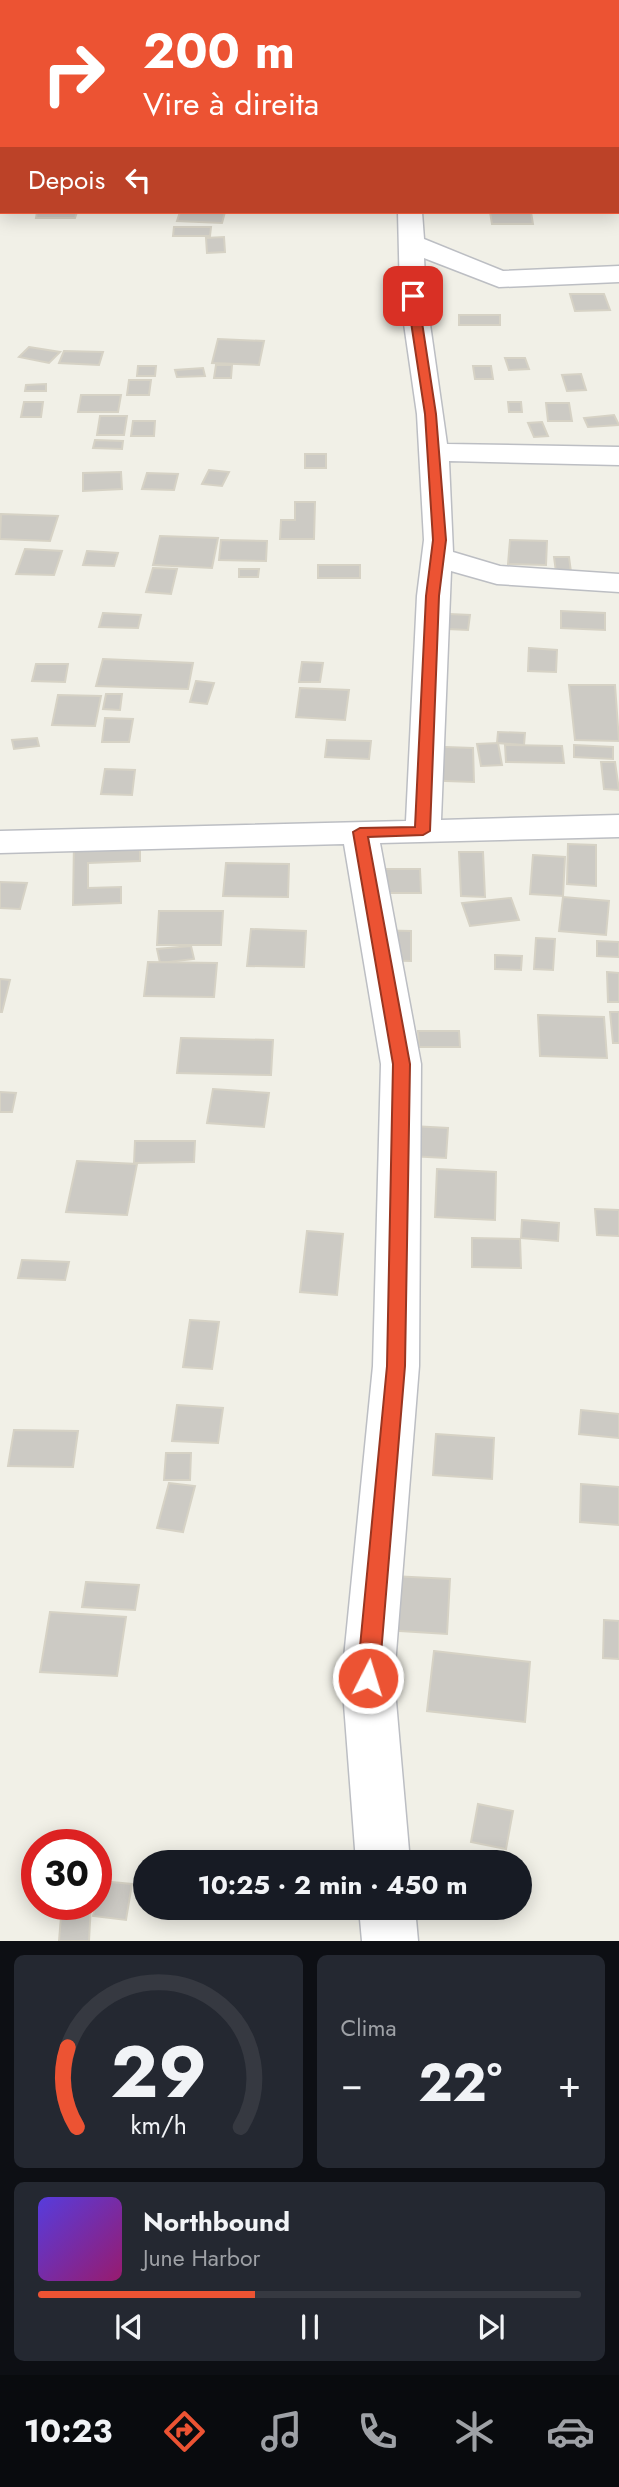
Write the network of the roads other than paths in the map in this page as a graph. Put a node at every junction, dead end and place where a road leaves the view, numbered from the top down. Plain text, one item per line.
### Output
1 (410, 214) edge
2 (411, 243) junction
3 (619, 274) edge
4 (433, 452) junction
5 (619, 456) edge
6 (438, 557) junction
7 (497, 575) junction
8 (619, 583) edge
9 (433, 596) junction
10 (619, 826) edge
11 (423, 831) junction
12 (360, 832) junction
13 (0, 842) edge
14 (382, 1850) edge
15 (388, 1920) edge
16 (390, 1941) edge

1 - 2 street
2 - 3 street
2 - 4 street
4 - 5 street
4 - 6 street
6 - 7 street
6 - 9 street
7 - 8 street
7 - 9 street
9 - 11 street
10 - 11 street
11 - 12 street
12 - 13 street
12 - 14 street
15 - 16 street

